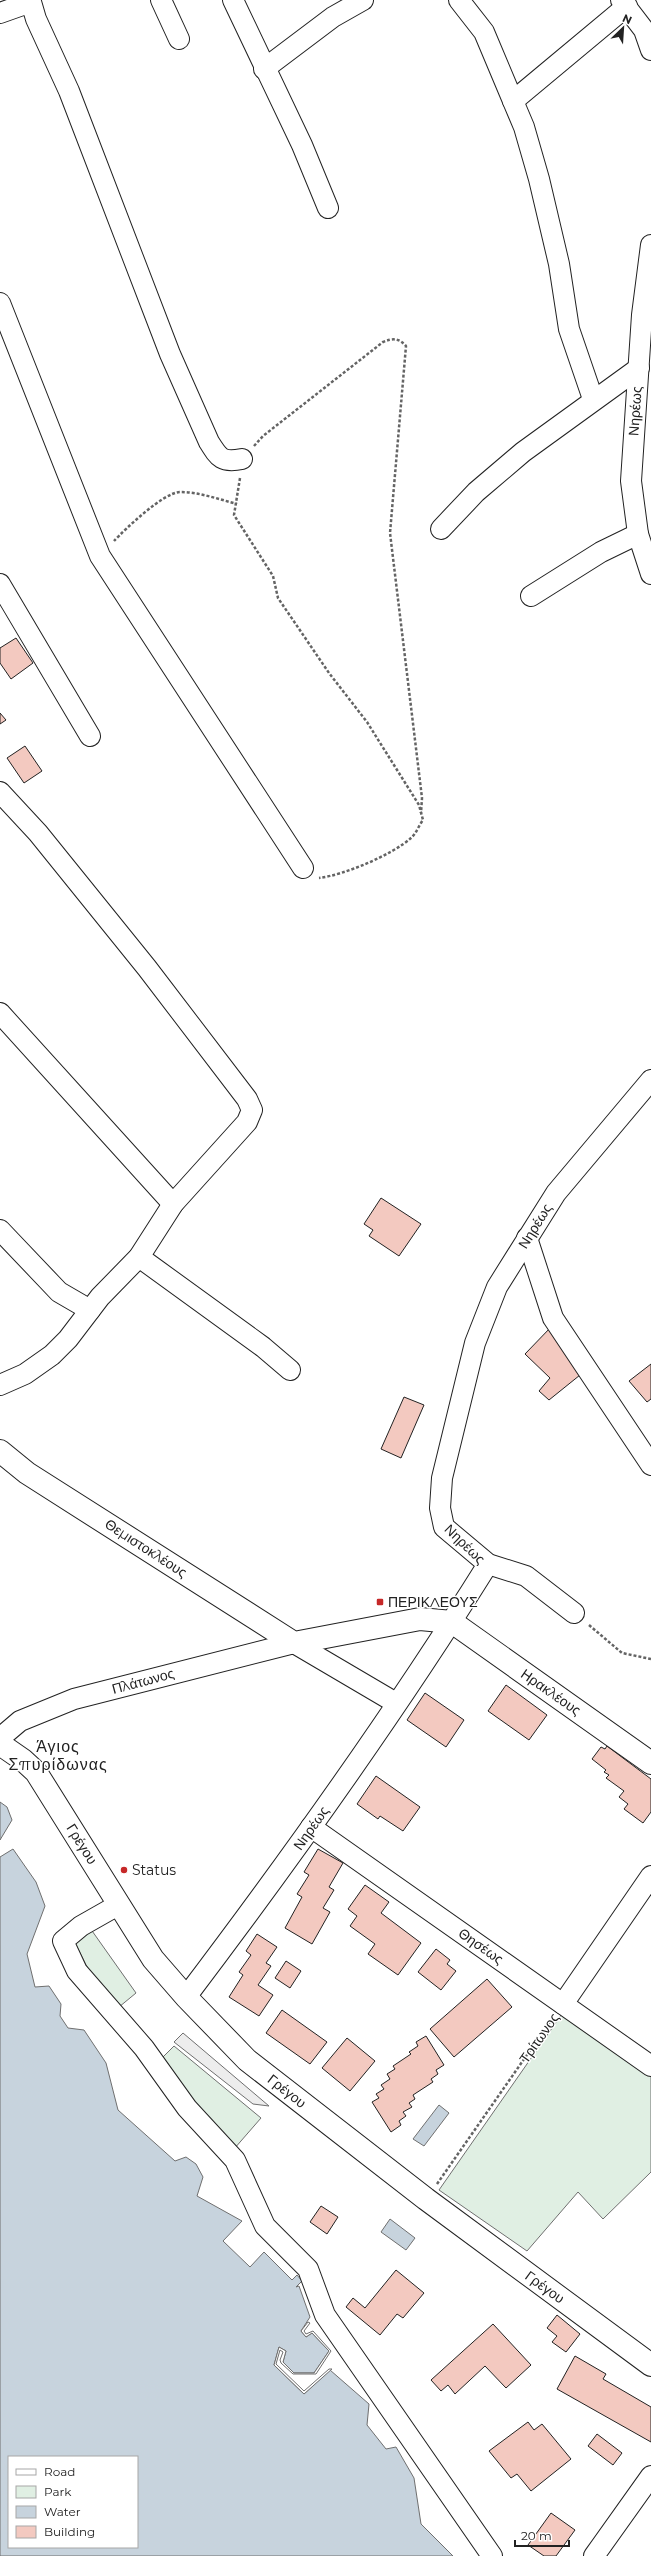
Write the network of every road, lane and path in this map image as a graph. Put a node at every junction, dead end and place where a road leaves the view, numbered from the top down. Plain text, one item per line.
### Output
1 (161, 0) edge
2 (232, 0) edge
3 (363, 0) edge
4 (459, 0) edge
5 (31, 1) edge
6 (624, 3) edge
7 (0, 13) edge
8 (179, 39) dead end
9 (651, 50) edge
10 (264, 69) junction
11 (513, 101) junction
12 (328, 208) dead end
13 (651, 246) edge
14 (649, 275) edge
15 (0, 303) edge
16 (639, 368) junction
17 (644, 388) edge
18 (593, 399) junction
19 (242, 459) junction
20 (237, 504) junction
21 (441, 529) dead end
22 (638, 534) junction
23 (100, 556) junction
24 (651, 574) edge
25 (0, 584) edge
26 (531, 596) dead end
27 (90, 736) dead end
28 (0, 792) edge
29 (421, 813) junction
30 (303, 868) joint
31 (0, 1013) edge
32 (651, 1080) edge
33 (173, 1204) junction
34 (0, 1230) edge
35 (527, 1238) junction
36 (139, 1257) junction
37 (90, 1310) junction
38 (290, 1370) dead end
39 (0, 1385) edge
40 (0, 1451) edge
41 (651, 1465) edge
42 (488, 1564) junction
43 (574, 1612) joint
44 (452, 1622) junction
45 (294, 1643) junction
46 (651, 1659) edge
47 (396, 1703) junction
48 (0, 1738) edge
49 (0, 1744) edge
50 (651, 1763) edge
51 (311, 1828) junction
52 (651, 1876) edge
53 (118, 1905) junction
54 (186, 1997) junction
55 (563, 2004) junction
56 (651, 2066) edge
57 (426, 2199) junction
58 (651, 2365) edge
59 (651, 2476) edge
60 (492, 2556) edge
61 (594, 2556) edge

1 - 8 street
2 - 10 street
3 - 10 street
4 - 11 street
5 - 7 street
5 - 19 street
6 - 9 street
6 - 11 street
10 - 12 street
11 - 18 street
13 - 14 street, Νηρέως
14 - 16 street, Νηρέως
15 - 23 street
16 - 17 street, Νηρέως
16 - 18 street
17 - 22 street, Νηρέως
18 - 21 street
19 - 20 path
19 - 29 path
20 - 23 path
20 - 29 path
22 - 24 street, Νηρέως
22 - 26 street
23 - 30 street
25 - 27 street
28 - 33 street
29 - 30 path
31 - 33 street
32 - 35 street, Νηρέως
33 - 36 street
34 - 37 street
35 - 41 street
35 - 42 street, Νηρέως
36 - 37 street
36 - 38 street
37 - 39 street
40 - 45 main road, Θεμιστοκλέους
42 - 43 street
42 - 44 street, Νηρέως
43 - 46 path
44 - 45 main road
44 - 47 street, Νηρέως
44 - 50 main road, Ηρακλέους
45 - 47 street
45 - 48 street, Πλάτωνος
47 - 51 street, Νηρέως
49 - 53 main road, Γρέγου
51 - 54 street, Νηρέως
51 - 55 street, Θησέως
52 - 55 street, Τρίτωνος
53 - 54 main road, Γρέγου
53 - 60 street
54 - 57 main road, Γρέγου
55 - 56 street, Θησέως
55 - 57 path, Τρίτωνος
57 - 58 main road, Γρέγου
59 - 61 street

